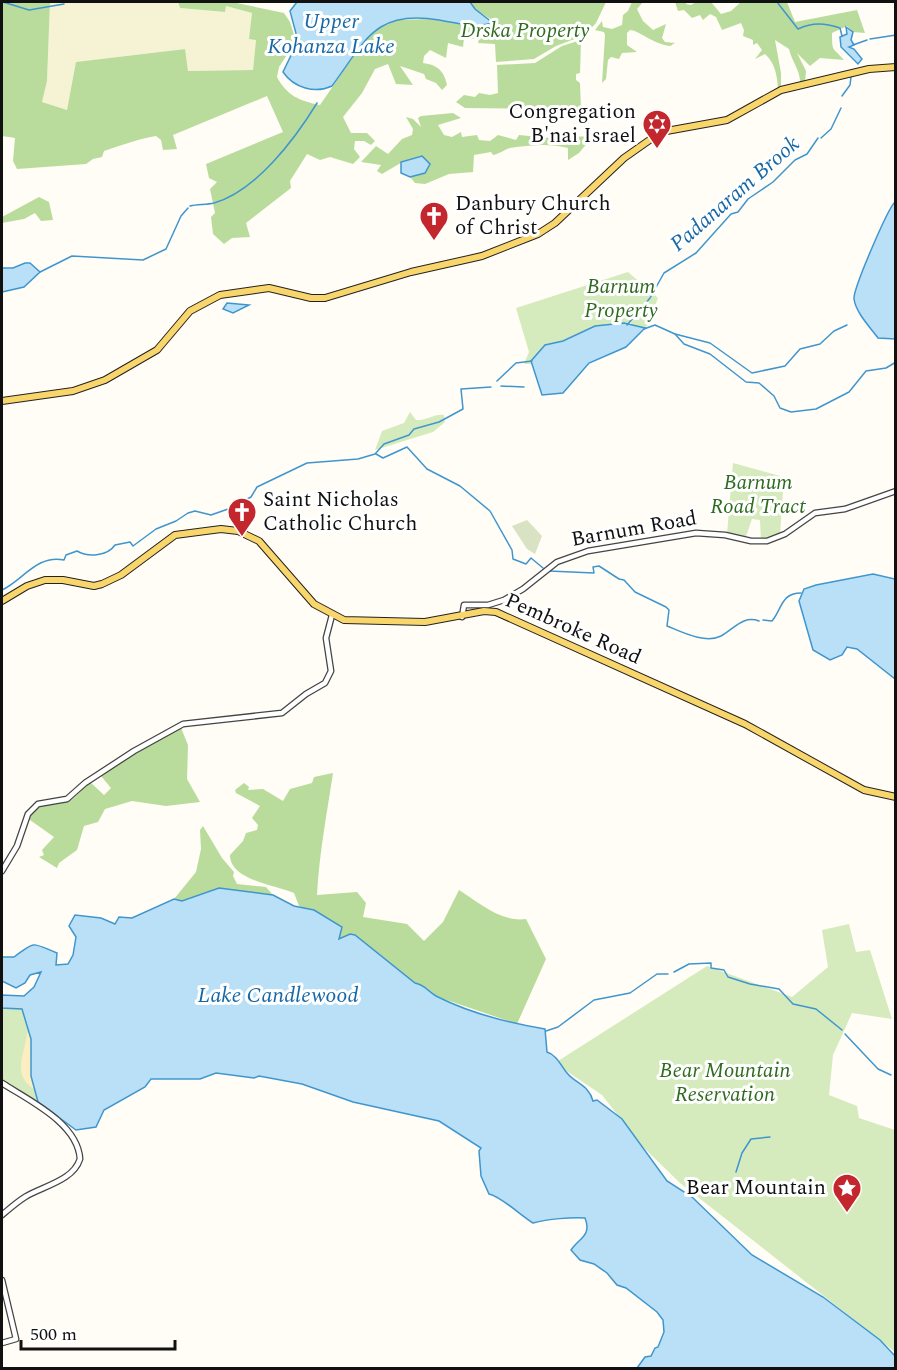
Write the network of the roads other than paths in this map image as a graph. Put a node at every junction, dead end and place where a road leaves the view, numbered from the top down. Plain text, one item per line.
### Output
1 (896, 67) edge
2 (2, 401) edge
3 (896, 491) edge
4 (2, 601) edge
5 (332, 615) junction
6 (462, 617) junction
7 (896, 797) edge
8 (2, 871) edge
9 (2, 1083) edge
10 (2, 1215) edge
11 (2, 1281) edge
12 (2, 1343) edge

1 - 2 main road
3 - 6 street, Barnum Road
4 - 5 main road, Pembroke Road
5 - 6 main road, Pembroke Road
5 - 8 street
6 - 7 main road, Pembroke Road
9 - 10 street
11 - 12 street

